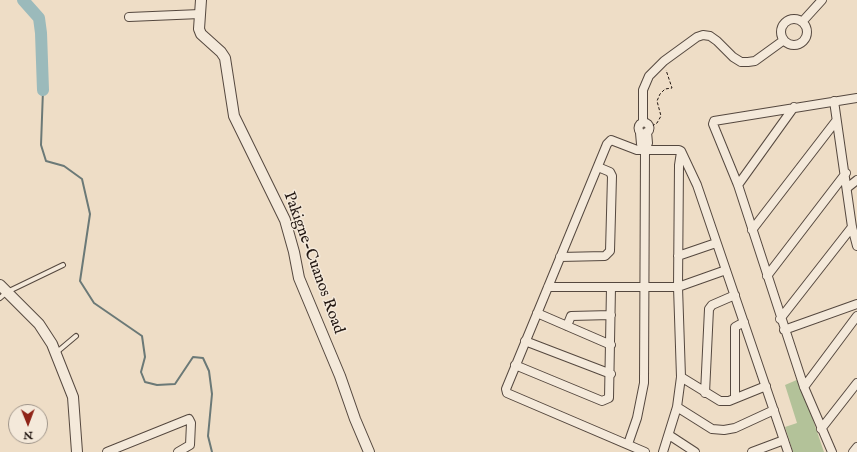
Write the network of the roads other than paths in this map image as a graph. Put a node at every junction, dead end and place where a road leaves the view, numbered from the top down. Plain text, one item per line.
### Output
1 (201, 0) edge
2 (822, 0) edge
3 (200, 14) junction
4 (128, 16) dead end
5 (802, 22) junction
6 (784, 40) junction
7 (857, 98) edge
8 (834, 101) junction
9 (794, 107) junction
10 (836, 121) junction
11 (645, 150) junction
12 (681, 151) junction
13 (598, 167) junction
14 (846, 173) junction
15 (857, 180) edge
16 (738, 186) junction
17 (847, 188) junction
18 (852, 227) junction
19 (752, 230) junction
20 (716, 243) junction
21 (857, 246) edge
22 (678, 256) junction
23 (560, 257) junction
24 (63, 265) dead end
25 (726, 270) junction
26 (767, 276) junction
27 (548, 287) junction
28 (611, 287) junction
29 (644, 287) junction
30 (678, 287) junction
31 (2, 292) edge
32 (735, 295) junction
33 (857, 304) edge
34 (537, 313) junction
35 (611, 315) junction
36 (857, 316) edge
37 (780, 319) junction
38 (744, 322) junction
39 (567, 326) junction
40 (784, 330) junction
41 (76, 336) dead end
42 (525, 341) junction
43 (611, 345) junction
44 (56, 353) junction
45 (515, 365) junction
46 (611, 374) junction
47 (681, 377) junction
48 (857, 383) edge
49 (766, 386) junction
50 (804, 387) junction
51 (705, 393) junction
52 (735, 398) junction
53 (677, 407) junction
54 (774, 410) junction
55 (821, 429) junction
56 (669, 435) junction
57 (784, 440) junction
58 (628, 444) junction
59 (857, 447) edge
60 (77, 452) edge
61 (107, 452) edge
62 (178, 452) edge
63 (369, 452) edge
64 (644, 452) edge
65 (663, 452) edge
66 (694, 452) edge
67 (752, 452) edge
68 (788, 452) edge
69 (832, 452) edge
70 (853, 452) edge

1 - 3 street, Pakigne-Cuanos Road
2 - 5 street
3 - 4 street
3 - 63 street, Pakigne-Cuanos Road
5 - 6 street
5 - 6 street
6 - 11 street
7 - 8 street
8 - 9 street
8 - 10 street
9 - 16 street
9 - 16 street
10 - 14 street
10 - 19 street
11 - 12 street
11 - 13 street
11 - 29 street
12 - 20 street
12 - 22 street
13 - 23 street
13 - 23 street
14 - 17 street
14 - 26 street
15 - 17 street
16 - 19 street
17 - 18 street
18 - 21 street
18 - 37 street
19 - 26 street
20 - 22 street
20 - 25 street
22 - 30 street
23 - 27 street
24 - 31 lane
25 - 30 street
25 - 32 street
26 - 37 street
27 - 28 street
27 - 34 street
28 - 29 street
28 - 35 street
29 - 30 street
29 - 58 street
30 - 47 street
31 - 44 street
32 - 38 street
32 - 51 street
33 - 40 street
34 - 39 street
34 - 42 street
35 - 39 street
35 - 43 street
36 - 50 street
37 - 40 street
38 - 49 street
38 - 52 street
39 - 43 street
40 - 50 street
41 - 44 lane
42 - 45 street
42 - 46 street
43 - 46 street
44 - 60 street
45 - 46 street
45 - 58 street
47 - 51 street
47 - 53 street
48 - 55 street
49 - 52 street
49 - 54 street
50 - 55 street
51 - 52 street
53 - 54 street
53 - 56 street
54 - 57 street
55 - 69 street
56 - 65 street
56 - 66 street
57 - 67 street
57 - 68 street
58 - 64 street
59 - 70 street
61 - 62 street

